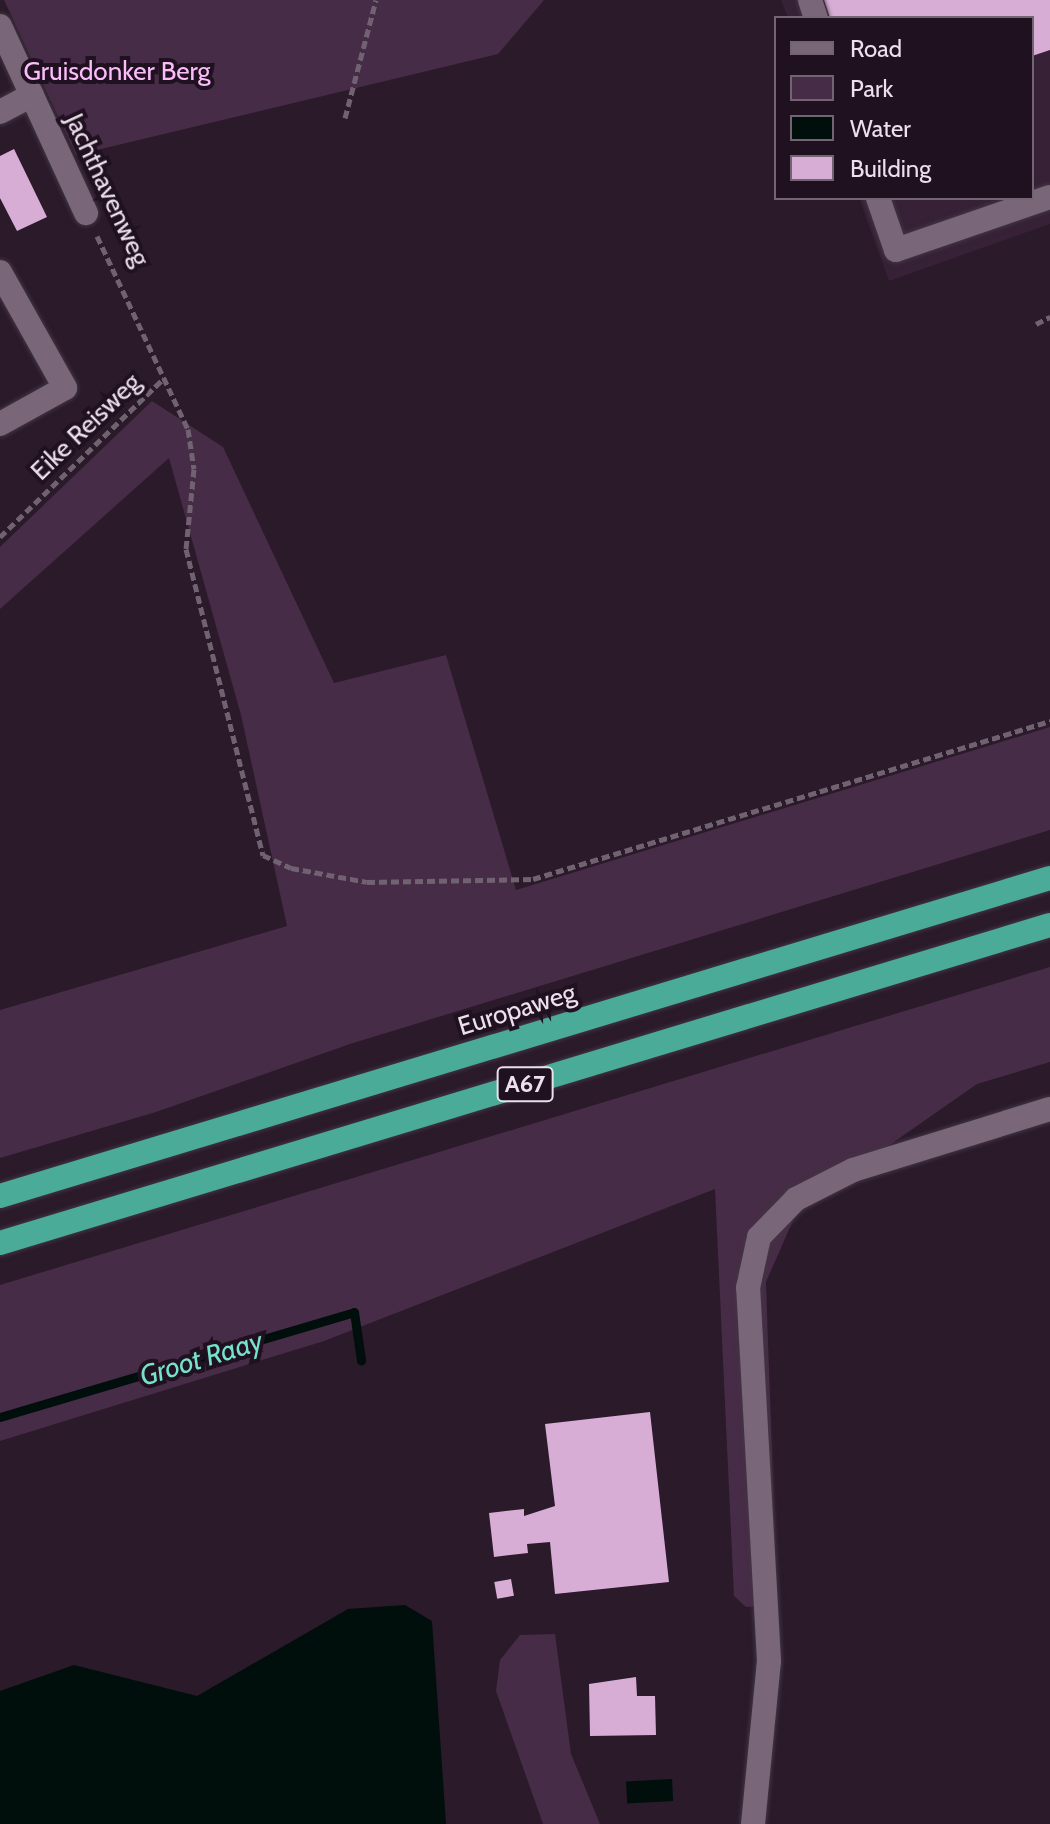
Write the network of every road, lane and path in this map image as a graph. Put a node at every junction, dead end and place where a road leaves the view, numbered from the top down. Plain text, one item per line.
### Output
1 (376, 0) edge
2 (0, 26) edge
3 (32, 95) junction
4 (0, 112) edge
5 (345, 118) dead end
6 (1050, 197) edge
7 (879, 200) edge
8 (86, 213) joint
9 (0, 272) edge
10 (1050, 317) edge
11 (1036, 324) dead end
12 (164, 378) junction
13 (0, 424) edge
14 (0, 537) edge
15 (1050, 721) edge
16 (1050, 878) edge
17 (1050, 925) edge
18 (1050, 1109) edge
19 (0, 1196) edge
20 (0, 1243) edge
21 (753, 1824) edge

1 - 5 path
2 - 3 lane, Jachthavenweg
3 - 4 lane
3 - 8 lane, Jachthavenweg
6 - 7 lane
8 - 12 path, Jachthavenweg
9 - 13 lane
10 - 11 path
12 - 14 path, Eike Reisweg
12 - 15 path, Jachthavenweg
16 - 19 highway, Europaweg / A67
17 - 20 highway, A67
18 - 21 lane

